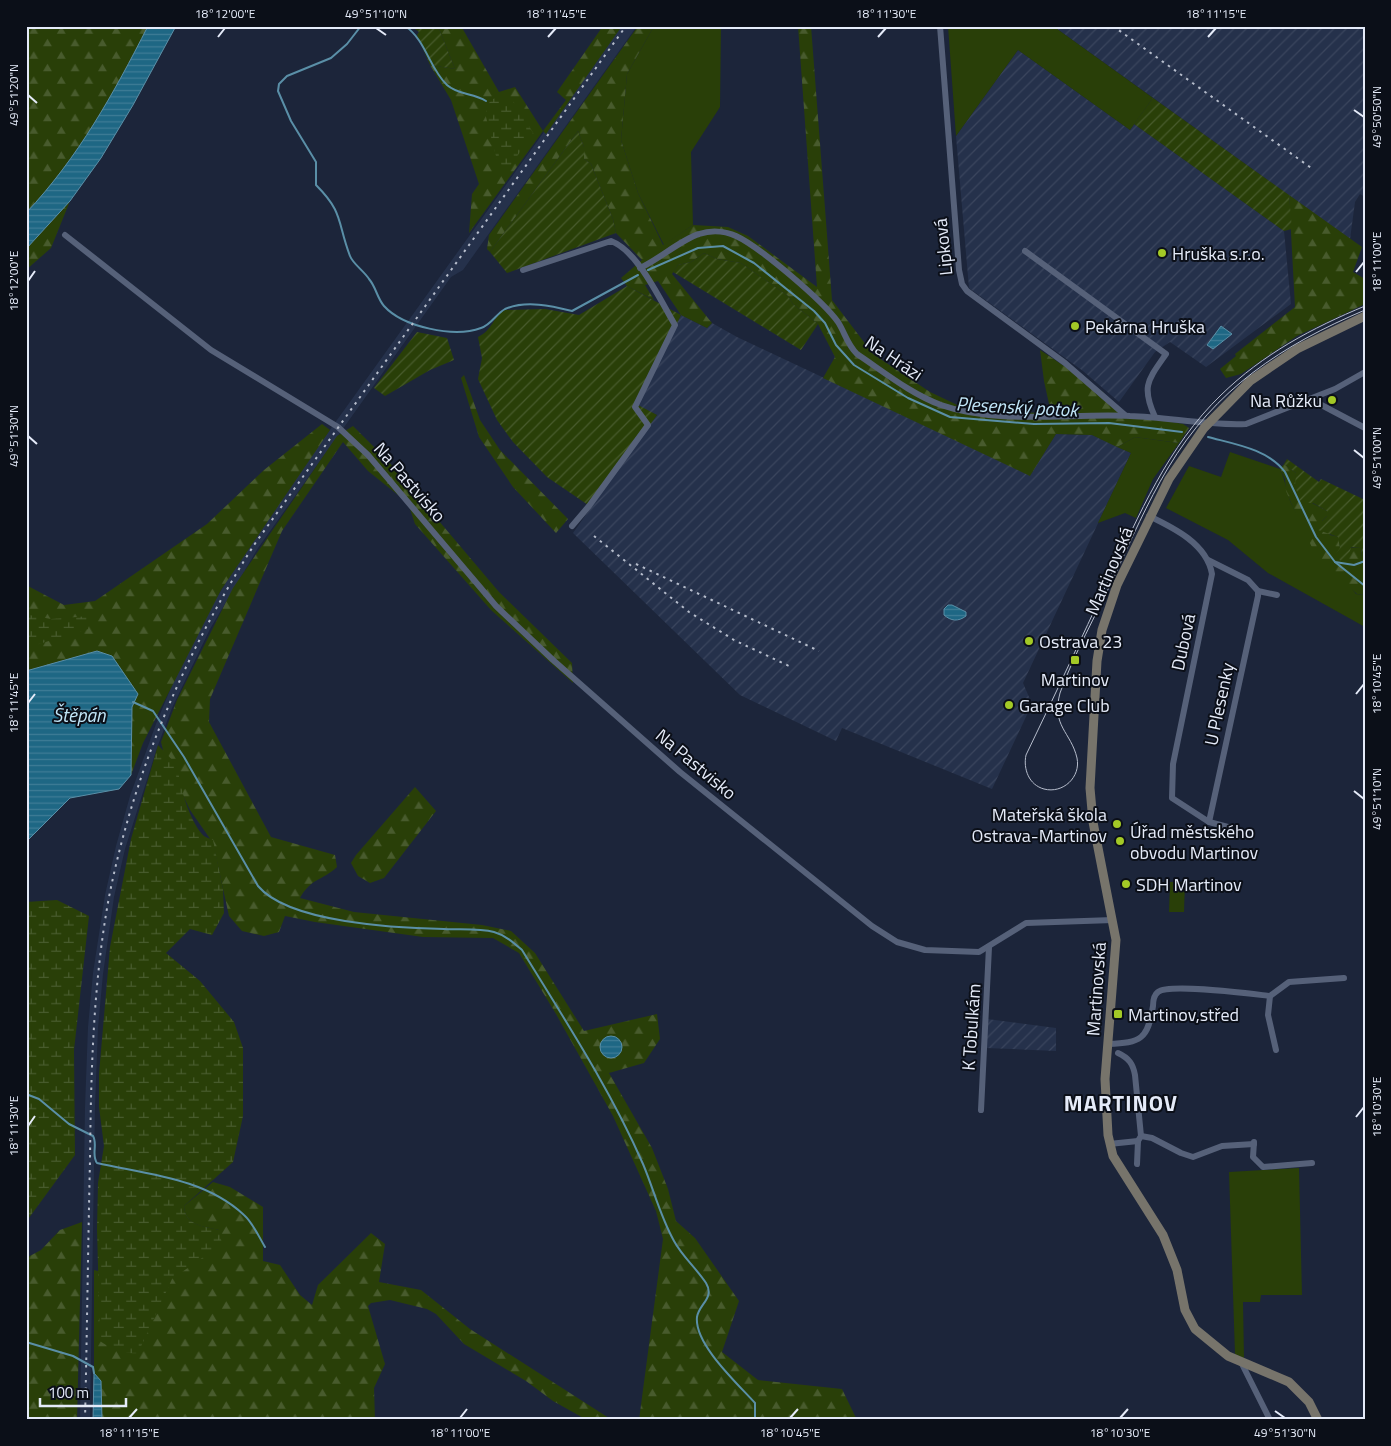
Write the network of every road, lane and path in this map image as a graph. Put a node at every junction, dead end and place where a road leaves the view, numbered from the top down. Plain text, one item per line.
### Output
1 (940, 26) edge
2 (65, 235) dead end
3 (1025, 251) dead end
4 (640, 268) junction
5 (523, 270) dead end
6 (1365, 316) edge
7 (1365, 372) edge
8 (1310, 399) junction
9 (1125, 415) junction
10 (1155, 417) junction
11 (1209, 422) junction
12 (1365, 428) edge
13 (1149, 516) junction
14 (572, 526) dead end
15 (1207, 560) junction
16 (1258, 591) junction
17 (1276, 595) dead end
18 (1209, 822) junction
19 (1228, 827) dead end
20 (1113, 920) junction
21 (989, 947) junction
22 (1344, 978) dead end
23 (1270, 996) junction
24 (1108, 1044) junction
25 (1119, 1044) junction
26 (1276, 1050) dead end
27 (1118, 1053) junction
28 (1107, 1054) junction
29 (981, 1110) dead end
30 (1140, 1138) junction
31 (1110, 1144) junction
32 (1312, 1162) dead end
33 (1137, 1164) dead end
34 (1241, 1362) junction
35 (1270, 1420) edge
36 (1318, 1420) edge

1 - 9 street, Lipková
2 - 21 street, Na Pastvisko
3 - 10 street
4 - 5 street
4 - 9 street, Na Hrázi
4 - 14 street
6 - 11 street, Martinovská
7 - 8 street, Na Hrázi
8 - 11 street, Na Hrázi
8 - 12 street
9 - 10 street, Na Hrázi
10 - 11 street, Na Hrázi
11 - 13 street, Martinovská
13 - 15 street
13 - 20 street, Martinovská
15 - 16 street
15 - 18 street, Dubová
16 - 17 street
16 - 18 street, U Plesenky
18 - 19 street
20 - 21 street, Na Pastvisko
20 - 24 street, Martinovská
21 - 29 street, K Tobulkám
22 - 23 street
23 - 25 street
23 - 26 street
24 - 25 street
24 - 28 street, Martinovská
25 - 27 street
27 - 28 street
27 - 30 street
28 - 31 street, Martinovská
30 - 31 street
30 - 32 street
30 - 33 street
31 - 34 street, Martinovská
34 - 35 street
34 - 36 street, Martinovská

